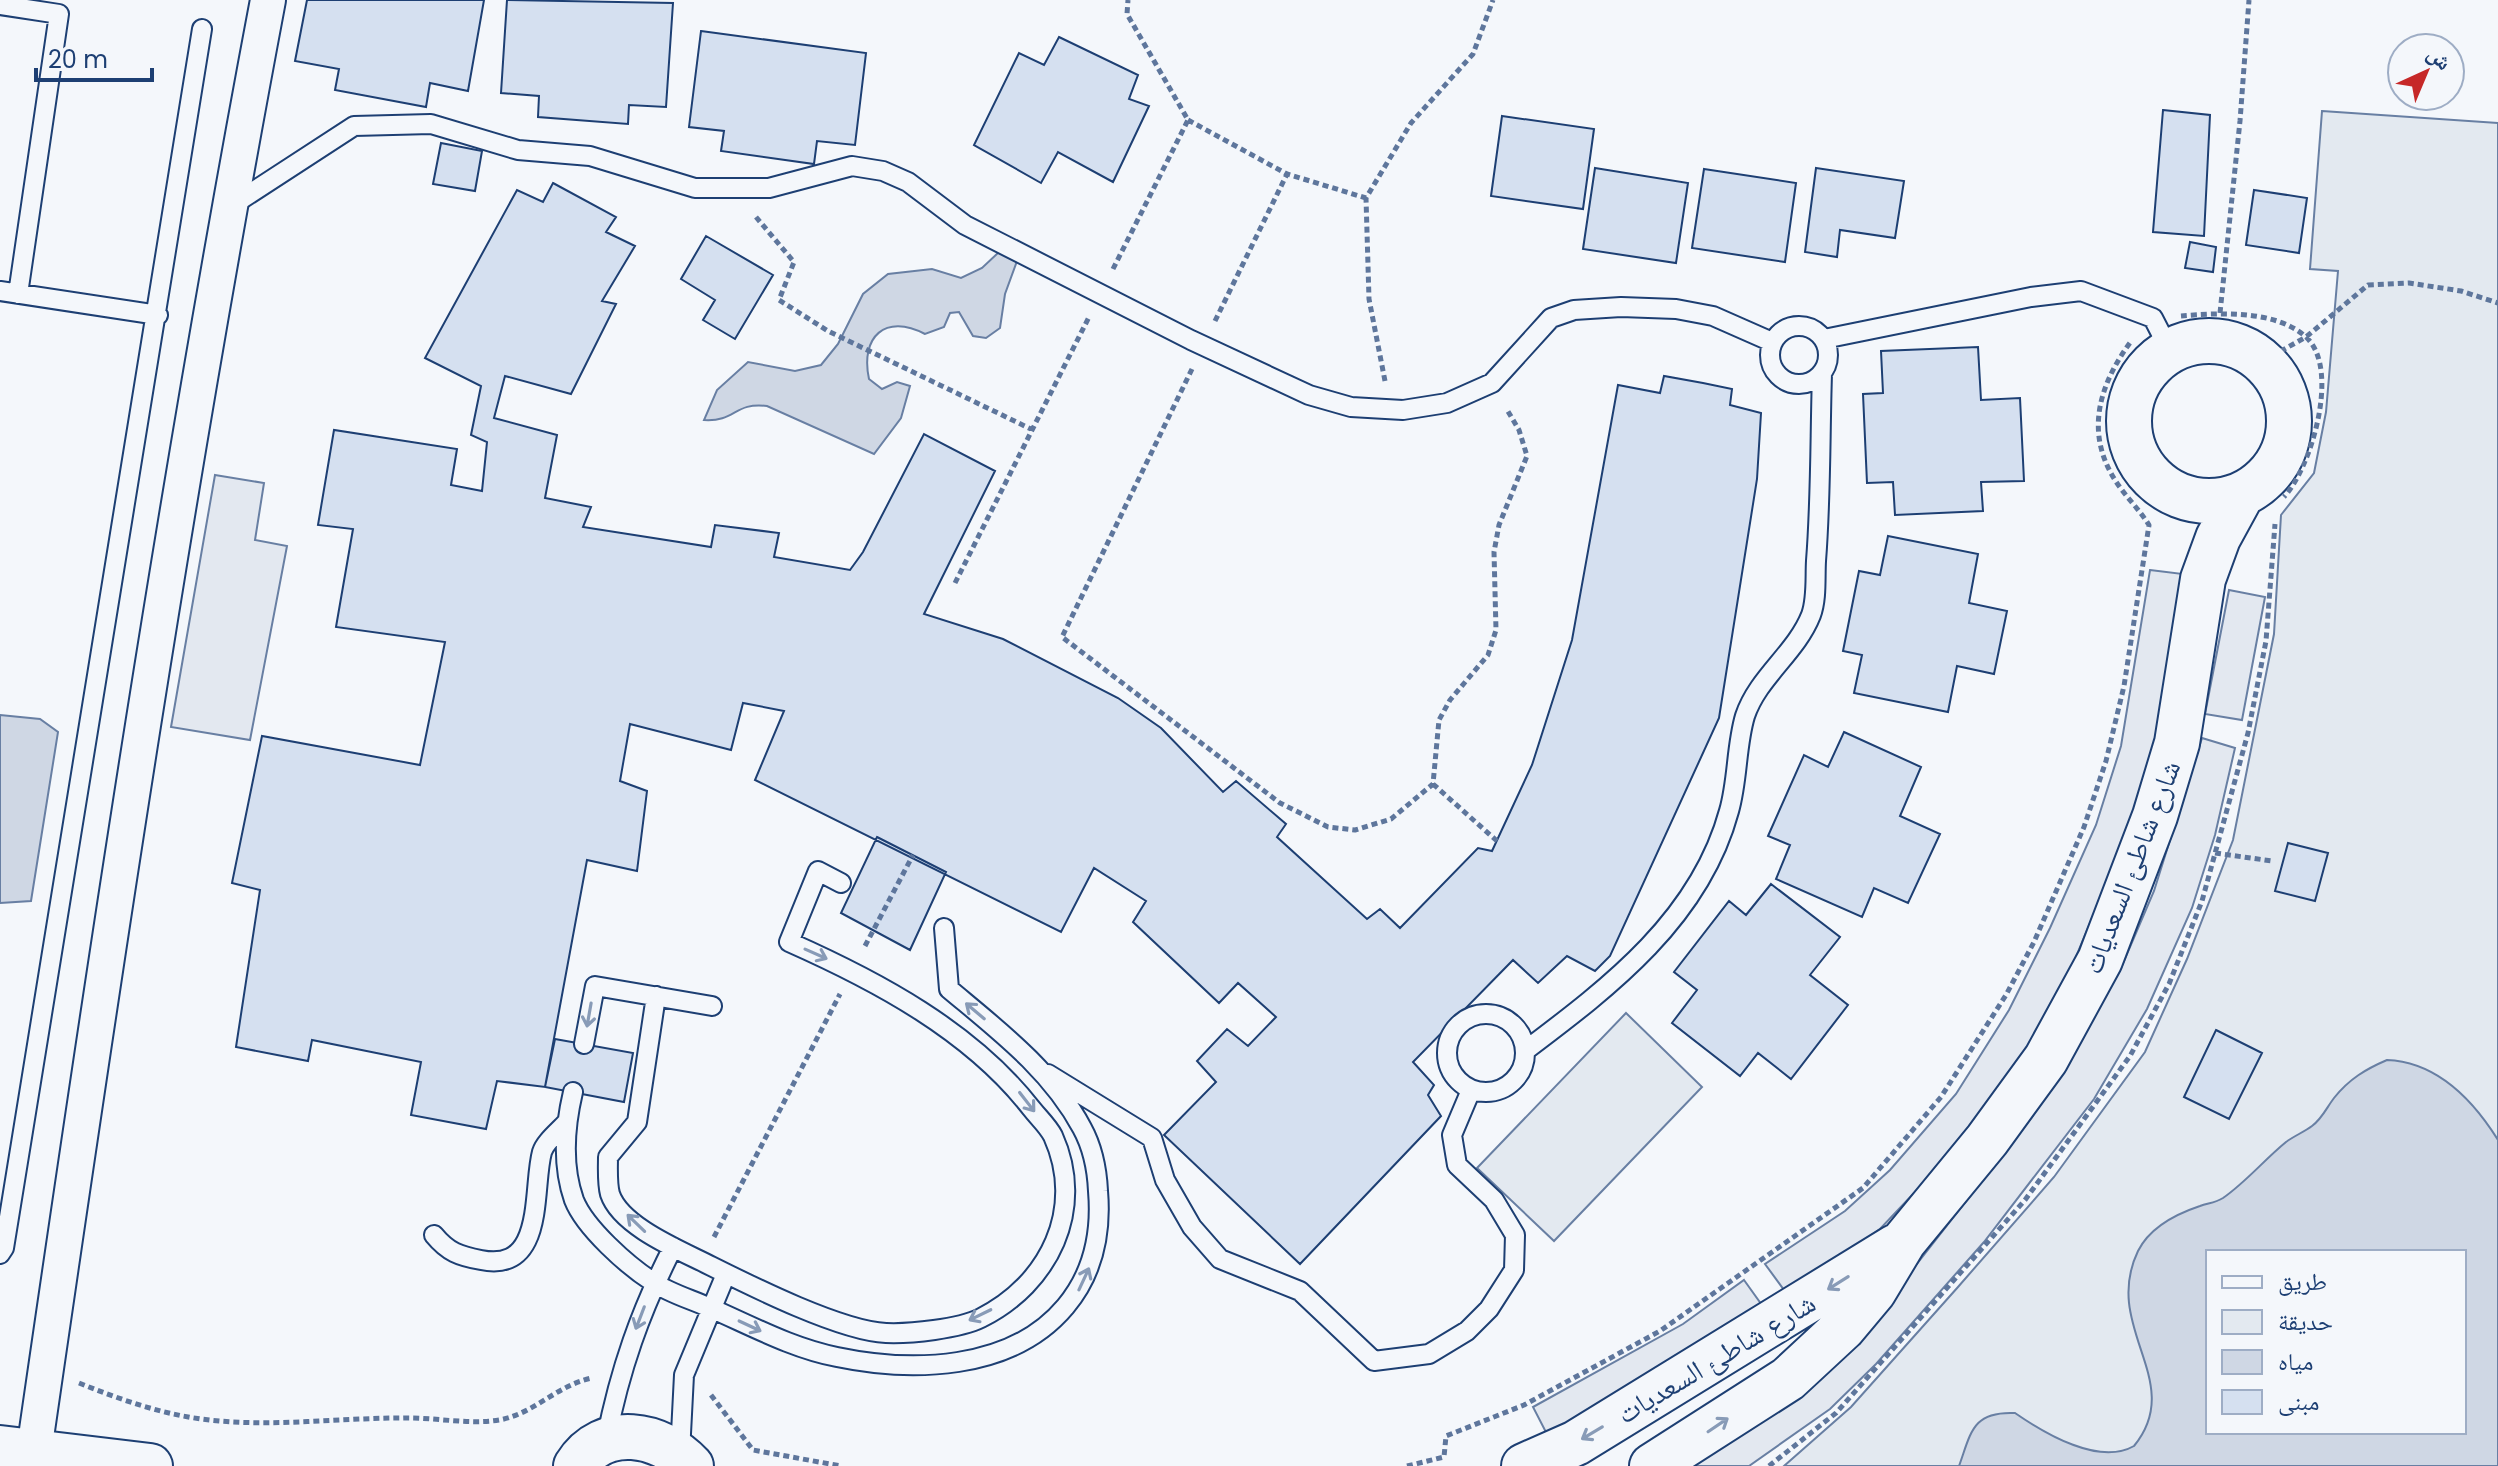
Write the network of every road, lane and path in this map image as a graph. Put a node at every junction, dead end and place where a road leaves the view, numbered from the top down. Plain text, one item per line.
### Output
1 (268, 0) edge
2 (1493, 0) edge
3 (2249, 0) edge
4 (0, 5) edge
5 (202, 29) dead end
6 (1188, 120) dead end
7 (1287, 174) junction
8 (737, 189) junction
9 (1366, 198) junction
10 (229, 207) junction
11 (9, 293) edge
12 (2498, 303) edge
13 (2220, 313) junction
14 (158, 315) junction
15 (2162, 334) junction
16 (2306, 337) junction
17 (1824, 339) junction
18 (1772, 342) junction
19 (1203, 346) junction
20 (2263, 361) junction
21 (1822, 374) junction
22 (1492, 383) junction
23 (1391, 409) junction
24 (1031, 429) dead end
25 (2169, 491) junction
26 (2242, 494) junction
27 (2203, 579) junction
28 (1433, 784) junction
29 (1497, 841) dead end
30 (2215, 853) dead end
31 (913, 855) dead end
32 (2272, 861) dead end
33 (841, 883) dead end
34 (944, 928) dead end
35 (851, 972) junction
36 (656, 996) junction
37 (712, 1006) dead end
38 (584, 1044) dead end
39 (1526, 1050) junction
40 (1043, 1071) junction
41 (1471, 1090) junction
42 (573, 1092) dead end
43 (566, 1123) junction
44 (434, 1235) dead end
45 (1904, 1241) junction
46 (673, 1247) junction
47 (0, 1254) edge
48 (701, 1261) junction
49 (726, 1274) junction
50 (654, 1284) junction
51 (711, 1308) junction
52 (620, 1372) junction
53 (45, 1375) junction
54 (684, 1375) junction
55 (17, 1450) edge
56 (577, 1458) edge
57 (685, 1460) edge
58 (150, 1466) edge
59 (841, 1466) edge
60 (1407, 1466) edge
61 (1524, 1466) edge
62 (1652, 1466) edge

1 - 10 street
2 - 9 path
3 - 13 path
4 - 11 lane
5 - 14 lane
6 - 7 path
7 - 9 path
7 - 19 path
8 - 10 lane
8 - 19 lane
8 - 24 path
9 - 23 path
10 - 53 street
11 - 14 lane
12 - 16 path
13 - 15 path
13 - 16 path
14 - 47 lane
15 - 17 lane
15 - 20 street
15 - 25 street
15 - 60 path
16 - 20 path
17 - 18 lane
17 - 21 lane
18 - 21 lane
18 - 22 lane
19 - 23 lane
19 - 28 path
20 - 26 street
21 - 39 lane
22 - 23 lane
22 - 28 path
25 - 26 street
25 - 27 street, شارع شاطئ السعديات
26 - 27 street, شارع شاطئ السعديات
27 - 45 street, شارع شاطئ السعديات
28 - 29 path
30 - 32 path
31 - 35 path
33 -> 35 lane
40 -> 34 lane
35 - 48 path
35 -> 49 lane
36 - 37 lane
36 -> 38 lane
46 -> 36 lane
39 - 41 lane
39 - 41 lane
40 - 41 lane
51 -> 40 lane
42 - 43 lane
43 - 44 lane
43 - 50 lane
45 -> 61 street, شارع شاطئ السعديات
62 -> 45 street, شارع شاطئ السعديات
46 - 48 lane
46 - 50 lane
48 - 49 lane
49 - 51 lane
50 - 51 lane
50 -> 52 lane
51 - 54 lane
52 - 53 path
52 - 56 lane
53 - 55 street
54 - 57 lane
54 - 59 path
55 - 58 street
56 - 57 street

